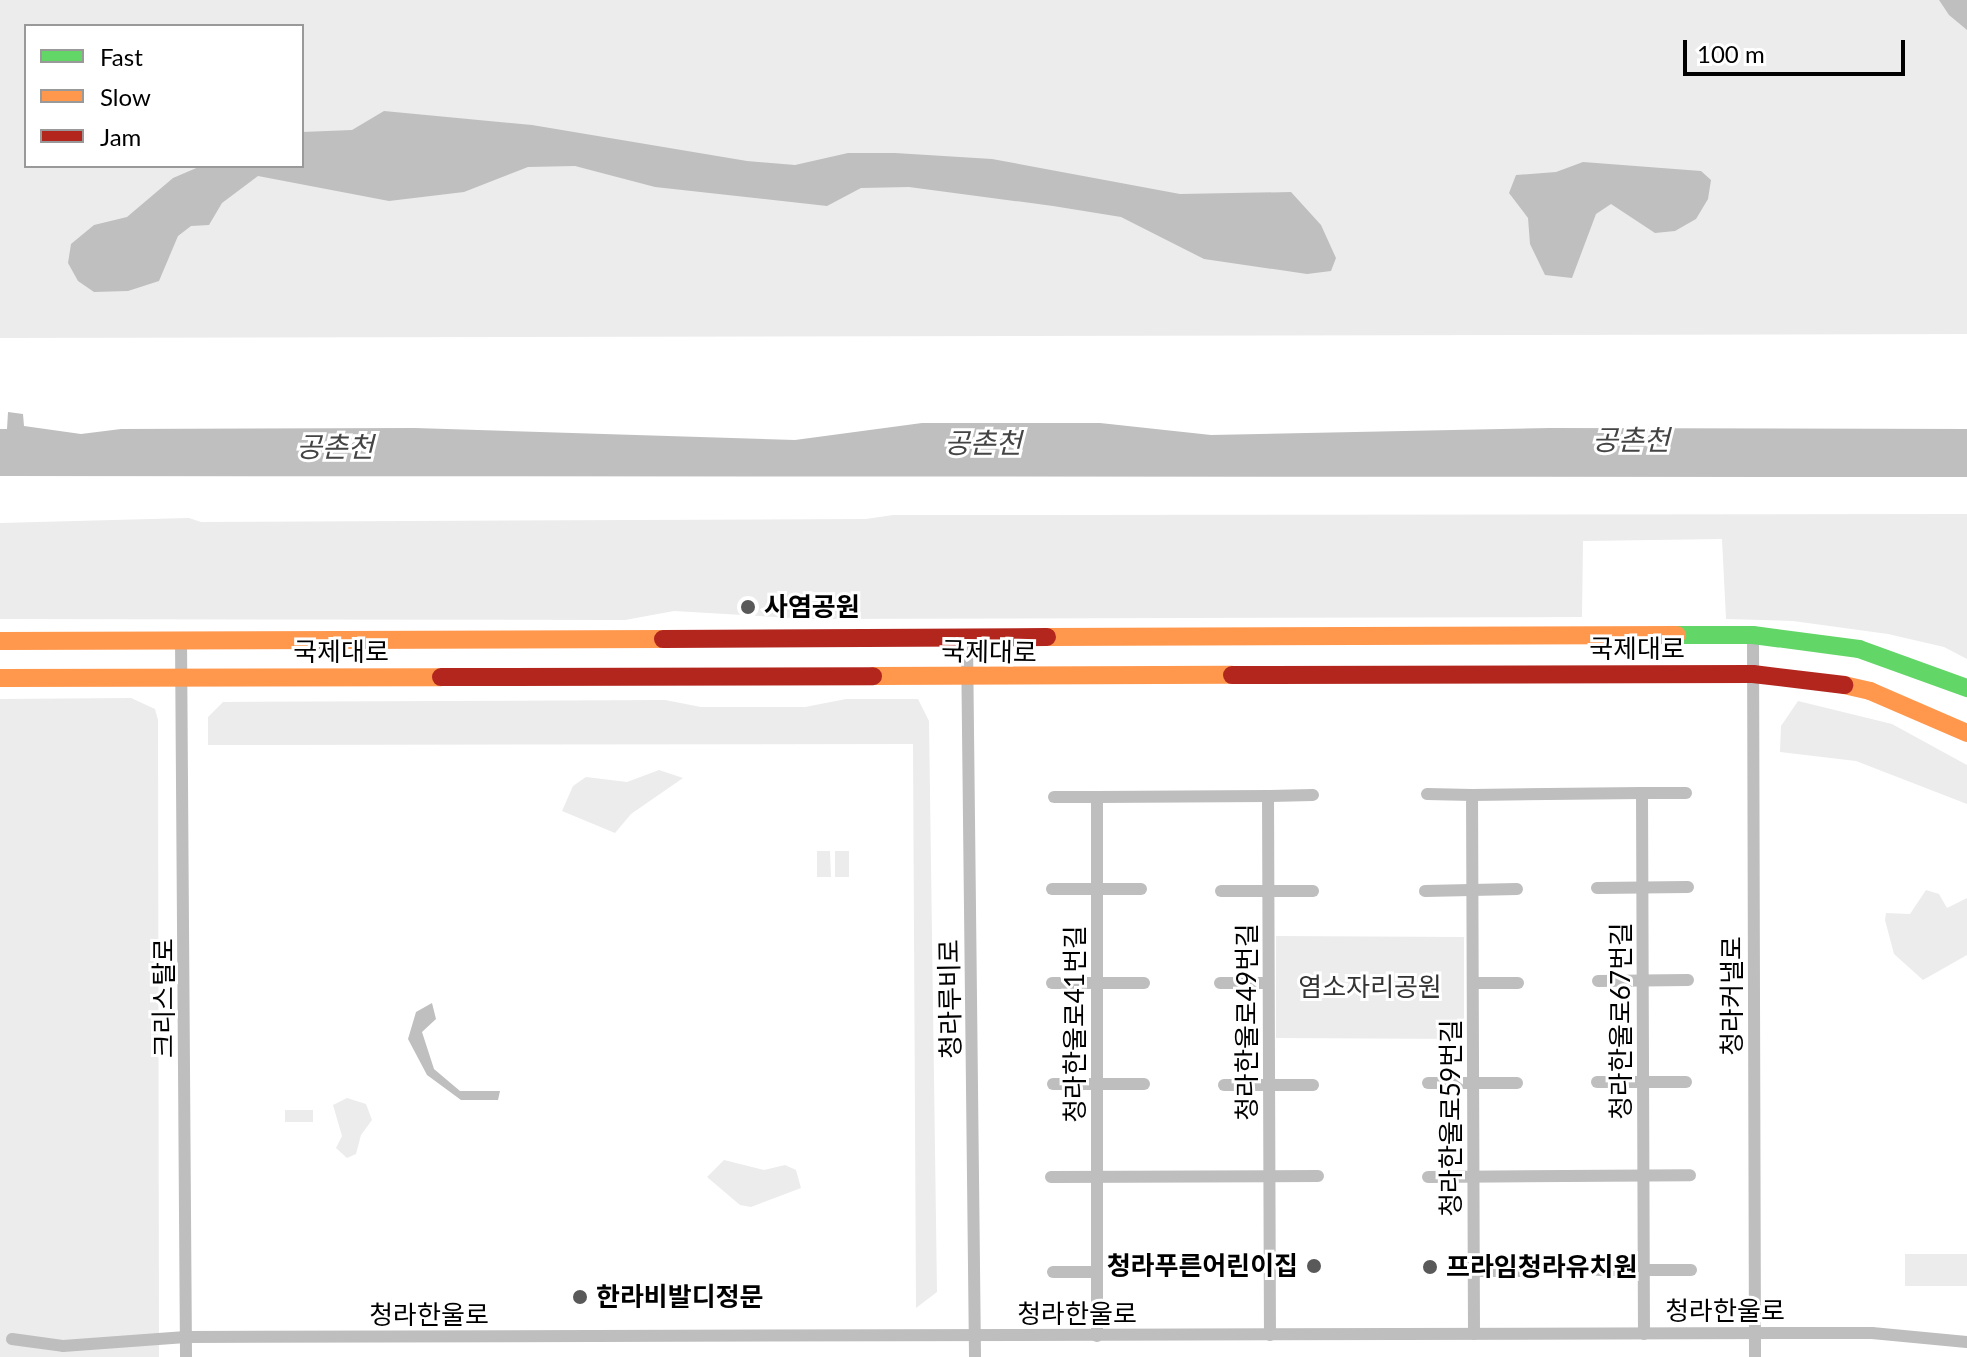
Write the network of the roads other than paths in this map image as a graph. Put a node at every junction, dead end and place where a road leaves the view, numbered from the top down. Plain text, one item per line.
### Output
1 (1753, 635) junction
2 (181, 639) junction
3 (967, 640) junction
4 (0, 641) edge
5 (1753, 674) junction
6 (968, 677) junction
7 (0, 678) edge
8 (182, 678) junction
9 (1967, 688) edge
10 (1967, 733) edge
11 (1642, 793) junction
12 (1686, 793) dead end
13 (1427, 794) dead end
14 (1313, 795) dead end
15 (1472, 795) junction
16 (1268, 796) junction
17 (1054, 797) dead end
18 (1097, 797) junction
19 (1688, 887) dead end
20 (1597, 888) dead end
21 (1642, 888) junction
22 (1052, 889) dead end
23 (1097, 889) junction
24 (1141, 889) dead end
25 (1517, 889) dead end
26 (1472, 890) junction
27 (1221, 891) dead end
28 (1268, 891) junction
29 (1313, 891) dead end
30 (1425, 891) dead end
31 (1643, 980) junction
32 (1688, 980) dead end
33 (1598, 981) dead end
34 (1052, 983) dead end
35 (1097, 983) junction
36 (1144, 983) dead end
37 (1220, 983) dead end
38 (1268, 983) junction
39 (1473, 983) junction
40 (1518, 983) dead end
41 (1643, 1081) junction
42 (1597, 1082) dead end
43 (1686, 1082) dead end
44 (1428, 1083) dead end
45 (1473, 1083) junction
46 (1517, 1083) dead end
47 (1053, 1084) dead end
48 (1097, 1084) junction
49 (1144, 1084) dead end
50 (1224, 1085) dead end
51 (1269, 1085) junction
52 (1313, 1085) dead end
53 (1644, 1175) junction
54 (1690, 1175) dead end
55 (1269, 1176) junction
56 (1318, 1176) dead end
57 (1051, 1177) dead end
58 (1097, 1177) junction
59 (1428, 1177) dead end
60 (1474, 1177) junction
61 (1598, 1270) dead end
62 (1644, 1270) junction
63 (1691, 1270) dead end
64 (1474, 1271) junction
65 (1520, 1271) dead end
66 (1053, 1272) dead end
67 (1097, 1272) junction
68 (1474, 1334) junction
69 (1644, 1334) junction
70 (1754, 1334) junction
71 (1270, 1335) junction
72 (975, 1336) junction
73 (1097, 1336) junction
74 (186, 1337) junction
75 (12, 1339) dead end
76 (1967, 1342) edge
77 (186, 1357) edge
78 (975, 1357) edge
79 (1755, 1357) edge

1 - 3 main road, 국제대로
1 - 5 street, 청라커낼로
1 - 9 main road, 국제대로
2 - 3 main road, 국제대로
2 - 4 main road, 국제대로
2 - 8 street, 크리스탈로
3 - 6 street, 청라루비로
5 - 6 main road, 국제대로
5 - 10 main road, 국제대로
5 - 70 street, 청라커낼로
6 - 8 main road, 국제대로
6 - 72 street, 청라루비로
7 - 8 main road, 국제대로
8 - 74 street, 크리스탈로
11 - 12 street
11 - 15 street
11 - 21 street, 청라한울로67번길
13 - 15 street
14 - 16 street
15 - 26 street, 청라한울로59번길
16 - 18 street
16 - 28 street, 청라한울로49번길
17 - 18 street
18 - 23 street, 청라한울로41번길
19 - 21 street
20 - 21 street
21 - 31 street, 청라한울로67번길
22 - 23 street
23 - 24 street
23 - 35 street, 청라한울로41번길
25 - 26 street
26 - 30 street
26 - 39 street, 청라한울로59번길
27 - 28 street
28 - 29 street
28 - 38 street, 청라한울로49번길
31 - 32 street
31 - 33 street
31 - 41 street, 청라한울로67번길
34 - 35 street
35 - 36 street
35 - 48 street, 청라한울로41번길
37 - 38 street
38 - 51 street, 청라한울로49번길
39 - 40 street
39 - 45 street, 청라한울로59번길
41 - 42 street
41 - 43 street
41 - 53 street, 청라한울로67번길
44 - 45 street
45 - 46 street
45 - 60 street, 청라한울로59번길
47 - 48 street
48 - 49 street
48 - 58 street, 청라한울로41번길
50 - 51 street
51 - 52 street
51 - 55 street, 청라한울로49번길
53 - 54 street
53 - 60 street
53 - 62 street, 청라한울로67번길
55 - 56 street
55 - 58 street
55 - 71 street, 청라한울로49번길
57 - 58 street
58 - 67 street, 청라한울로41번길
59 - 60 street
60 - 64 street, 청라한울로59번길
61 - 62 street
62 - 63 street
62 - 69 street, 청라한울로67번길
64 - 65 street
64 - 68 street, 청라한울로59번길
66 - 67 street
67 - 73 street, 청라한울로41번길
68 - 69 street, 청라한울로
68 - 71 street, 청라한울로
69 - 70 street, 청라한울로
70 - 76 street, 청라한울로
70 - 79 street, 청라커낼로
71 - 73 street, 청라한울로
72 - 73 street, 청라한울로
72 - 74 street, 청라한울로
72 - 78 street, 청라루비로
74 - 75 street, 청라한울로
74 - 77 street, 크리스탈로

